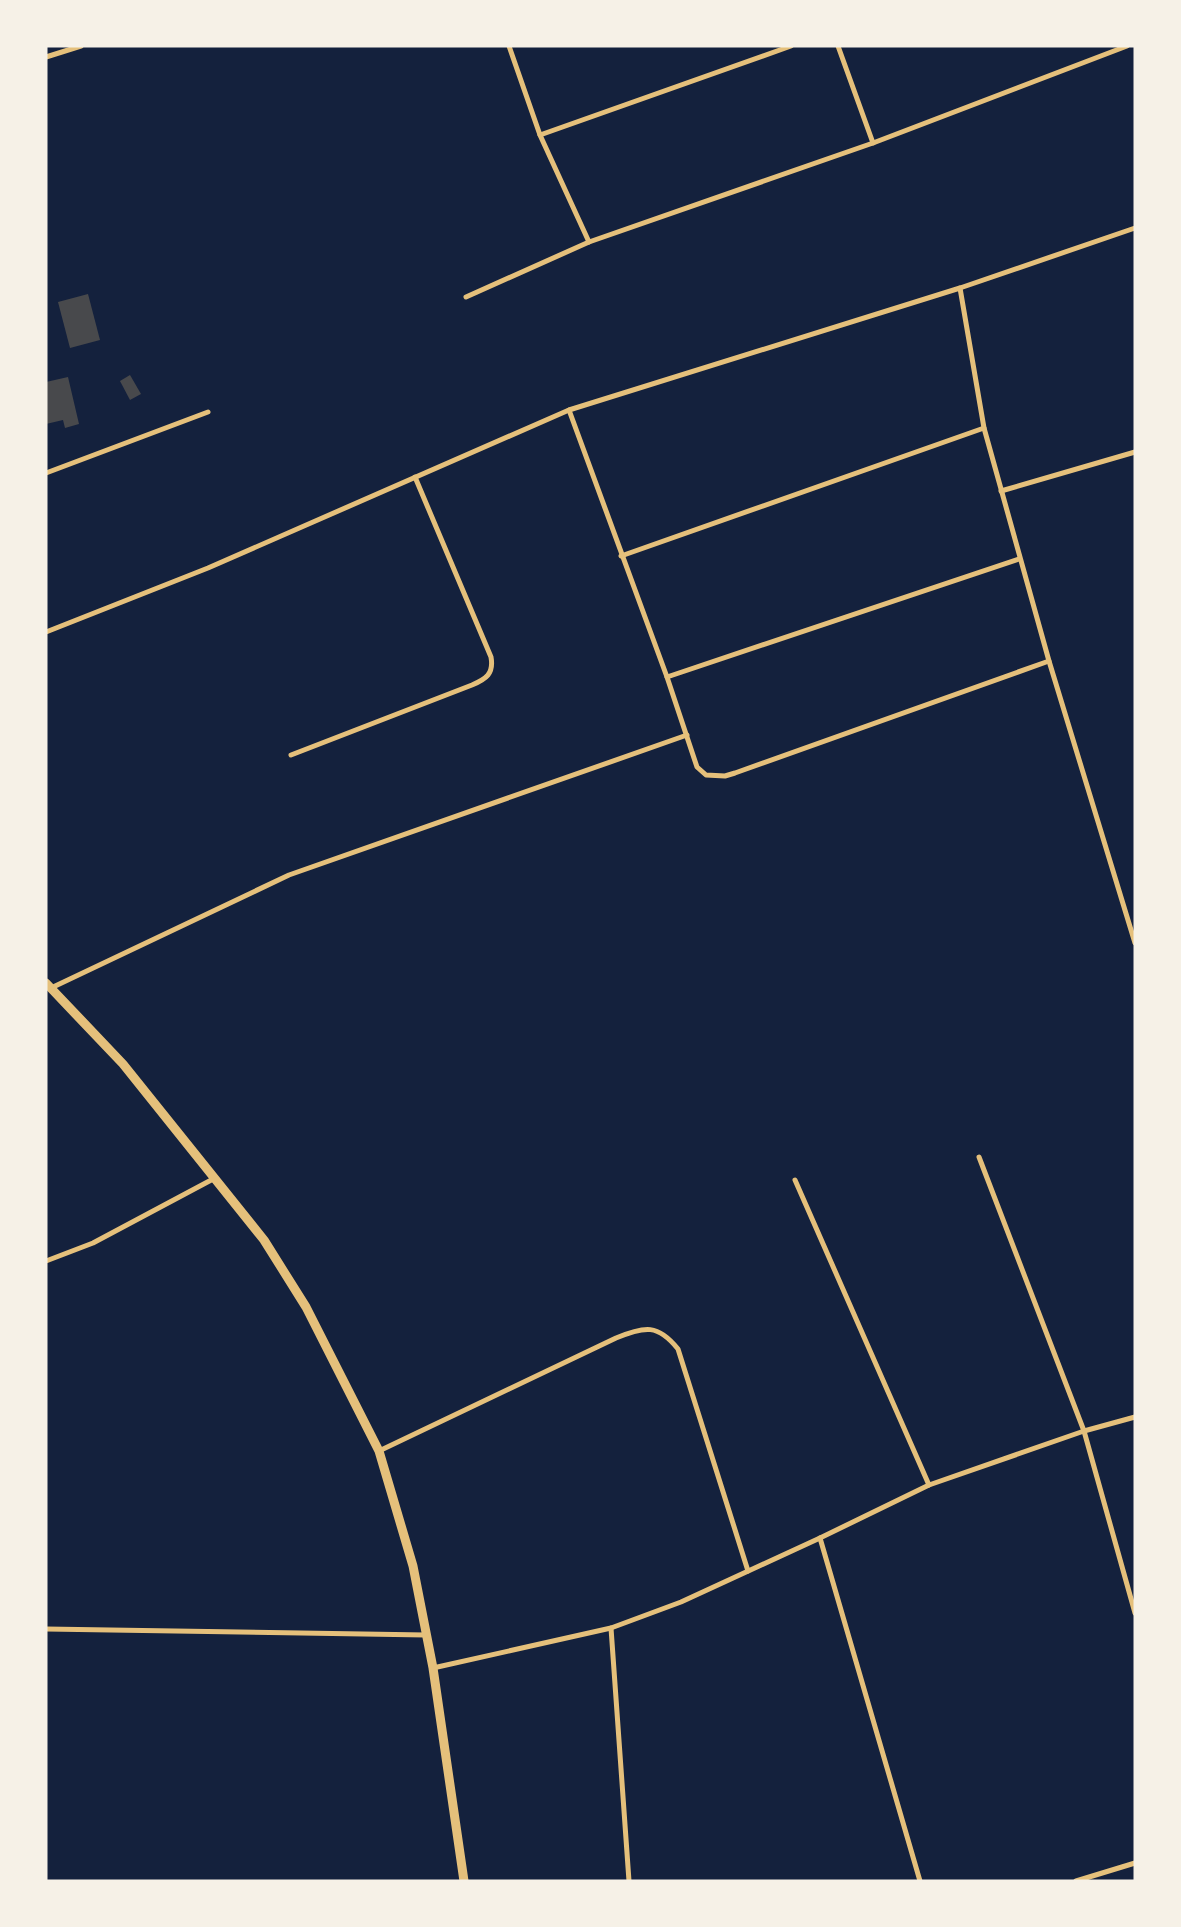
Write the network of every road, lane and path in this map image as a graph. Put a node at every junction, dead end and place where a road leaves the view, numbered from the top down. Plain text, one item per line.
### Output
1 (80, 46) edge
2 (509, 46) edge
3 (790, 46) edge
4 (838, 46) edge
5 (1127, 46) edge
6 (46, 57) edge
7 (540, 135) junction
8 (872, 143) junction
9 (1135, 228) edge
10 (590, 242) junction
11 (960, 288) junction
12 (466, 297) dead end
13 (569, 410) junction
14 (208, 412) dead end
15 (984, 428) junction
16 (1135, 452) edge
17 (46, 473) edge
18 (414, 477) junction
19 (1001, 491) junction
20 (621, 556) junction
21 (1019, 559) junction
22 (46, 632) edge
23 (1049, 661) junction
24 (667, 677) junction
25 (687, 735) junction
26 (291, 755) dead end
27 (1135, 943) edge
28 (49, 985) edge
29 (979, 1157) dead end
30 (216, 1178) junction
31 (794, 1180) dead end
32 (46, 1261) edge
33 (1135, 1417) edge
34 (1084, 1431) junction
35 (379, 1451) junction
36 (929, 1485) junction
37 (820, 1538) junction
38 (748, 1571) junction
39 (1135, 1613) edge
40 (46, 1628) edge
41 (611, 1628) junction
42 (426, 1635) junction
43 (433, 1668) junction
44 (1135, 1863) edge
45 (464, 1881) edge
46 (629, 1881) edge
47 (920, 1881) edge
48 (1076, 1881) edge

1 - 6 street
2 - 7 street
3 - 7 street
4 - 8 street
5 - 8 street
7 - 10 street
8 - 10 street
9 - 11 street
10 - 12 street
11 - 13 street
11 - 15 street
13 - 18 street
13 - 20 street
14 - 17 street
15 - 19 street
15 - 20 street
16 - 19 street
18 - 22 street
18 - 26 street
19 - 21 street
20 - 24 street
21 - 23 street
21 - 24 street
23 - 25 street
23 - 27 street
24 - 25 street
25 - 28 street
28 - 30 street
29 - 34 street
30 - 32 street
30 - 35 street
31 - 36 street
33 - 34 street
34 - 36 street
34 - 39 street
35 - 38 street
35 - 42 street
36 - 37 street
37 - 38 street
37 - 47 street
38 - 41 street
40 - 42 street
41 - 43 street
41 - 46 street
42 - 43 street
43 - 45 street
44 - 48 street

